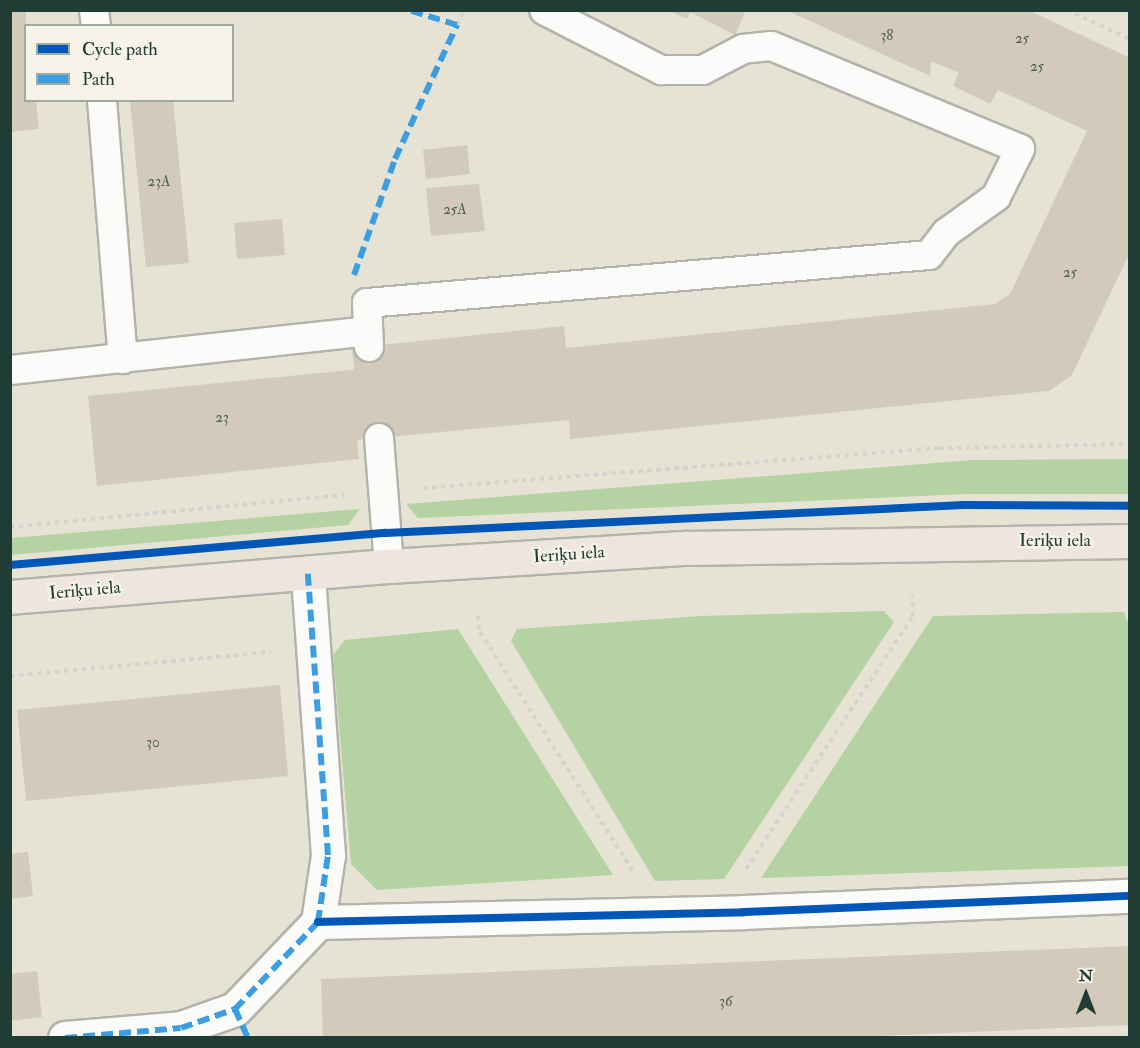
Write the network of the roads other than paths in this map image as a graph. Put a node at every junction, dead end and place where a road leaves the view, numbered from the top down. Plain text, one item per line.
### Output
1 (544, 10) edge
2 (102, 102) edge
3 (123, 359) junction
4 (10, 370) edge
5 (379, 438) dead end
6 (1130, 541) edge
7 (389, 566) junction
8 (308, 573) junction
9 (10, 597) edge
10 (1130, 896) edge
11 (318, 922) junction
12 (65, 1038) edge

1 - 3 lane
2 - 3 lane
3 - 4 lane
5 - 7 lane
6 - 7 main road, Ieriķu iela
7 - 8 main road, Ieriķu iela
8 - 9 main road, Ieriķu iela
8 - 11 street
10 - 11 street
11 - 12 street

